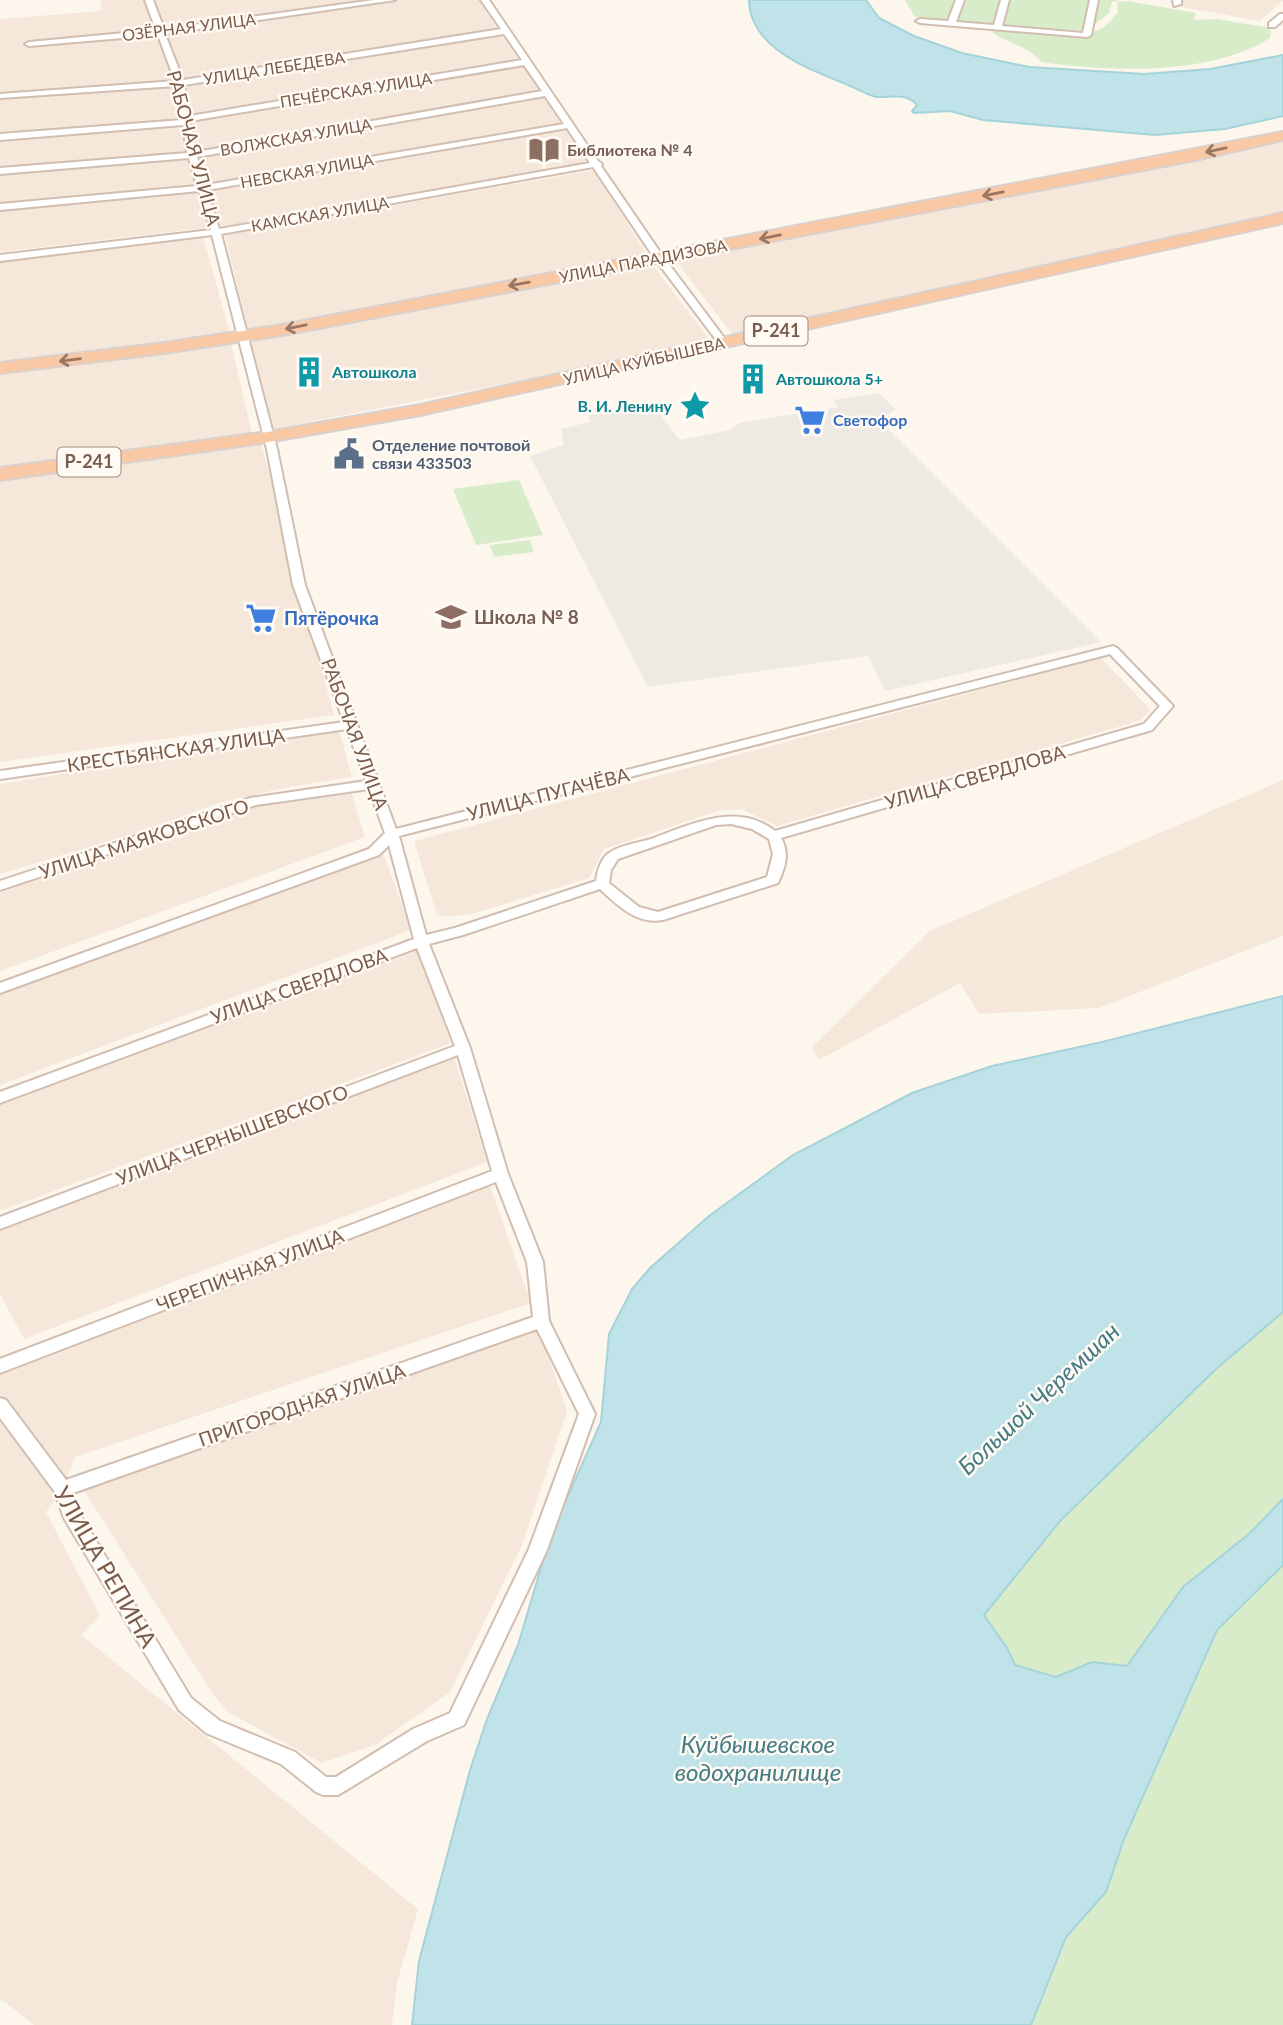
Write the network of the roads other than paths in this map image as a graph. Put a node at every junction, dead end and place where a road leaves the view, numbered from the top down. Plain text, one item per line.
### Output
1 (149, 0) edge
2 (391, 0) edge
3 (485, 0) edge
4 (960, 0) edge
5 (1005, 0) edge
6 (1094, 0) edge
7 (1283, 16) edge
8 (920, 21) dead end
9 (951, 24) junction
10 (1283, 26) edge
11 (997, 29) junction
12 (505, 31) junction
13 (160, 32) junction
14 (29, 44) dead end
15 (526, 62) junction
16 (180, 83) junction
17 (548, 93) junction
18 (0, 96) edge
19 (186, 120) junction
20 (570, 125) junction
21 (1283, 136) edge
22 (0, 137) edge
23 (192, 155) junction
24 (598, 164) junction
25 (0, 172) edge
26 (203, 188) junction
27 (0, 207) edge
28 (1283, 218) edge
29 (216, 232) junction
30 (658, 257) junction
31 (0, 258) edge
32 (243, 337) junction
33 (723, 343) junction
34 (0, 368) edge
35 (268, 437) junction
36 (0, 474) edge
37 (1113, 650) joint
38 (352, 725) junction
39 (0, 775) edge
40 (373, 785) junction
41 (392, 834) junction
42 (775, 835) junction
43 (602, 884) junction
44 (0, 886) edge
45 (421, 941) junction
46 (0, 988) edge
47 (463, 1048) junction
48 (0, 1098) edge
49 (500, 1174) junction
50 (0, 1223) edge
51 (541, 1321) junction
52 (0, 1366) edge
53 (0, 1405) edge
54 (587, 1414) joint
55 (63, 1489) junction

1 - 13 street, РАБОЧАЯ УЛИЦА
2 - 13 street, ОЗЁРНАЯ УЛИЦА
3 - 12 street
4 - 9 street
5 - 11 street
6 - 11 street
7 - 10 street
8 - 9 street
9 - 11 street
12 - 15 street
12 - 16 street, УЛИЦА ЛЕБЕДЕВА
13 - 14 street, ОЗЁРНАЯ УЛИЦА
13 - 16 street, РАБОЧАЯ УЛИЦА
15 - 17 street
15 - 19 street, ПЕЧЁРСКАЯ УЛИЦА
16 - 18 street, УЛИЦА ЛЕБЕДЕВА
16 - 19 street, РАБОЧАЯ УЛИЦА
17 - 20 street
17 - 23 street, ВОЛЖСКАЯ УЛИЦА
19 - 22 street, ПЕЧЁРСКАЯ УЛИЦА
19 - 23 street, РАБОЧАЯ УЛИЦА
20 - 24 street
20 - 26 street, НЕВСКАЯ УЛИЦА
21 -> 30 highway, УЛИЦА ПАРАДИЗОВА
23 - 25 street, ВОЛЖСКАЯ УЛИЦА
23 - 26 street, РАБОЧАЯ УЛИЦА
24 - 29 street, КАМСКАЯ УЛИЦА
24 - 30 street
26 - 27 street, НЕВСКАЯ УЛИЦА
26 - 29 street, РАБОЧАЯ УЛИЦА
28 - 33 highway, УЛИЦА КУЙБЫШЕВА / Р-241
29 - 31 street, КАМСКАЯ УЛИЦА
29 - 32 street, РАБОЧАЯ УЛИЦА
30 -> 32 highway, УЛИЦА ПАРАДИЗОВА
30 - 33 street
32 -> 34 highway, УЛИЦА ПАРАДИЗОВА
32 - 35 street, РАБОЧАЯ УЛИЦА
33 - 35 highway, УЛИЦА КУЙБЫШЕВА / Р-241
35 - 36 highway, УЛИЦА КУЙБЫШЕВА / Р-241
35 - 38 street, РАБОЧАЯ УЛИЦА
37 - 41 street, УЛИЦА ПУГАЧЁВА
37 - 42 street, УЛИЦА СВЕРДЛОВА
38 - 39 street, КРЕСТЬЯНСКАЯ УЛИЦА
38 - 40 street, РАБОЧАЯ УЛИЦА
40 - 41 street, РАБОЧАЯ УЛИЦА
40 - 44 street, УЛИЦА МАЯКОВСКОГО
41 - 45 street, РАБОЧАЯ УЛИЦА
41 - 46 street, УЛИЦА ПУГАЧЁВА
42 - 43 street
42 - 43 street
43 - 45 street, УЛИЦА СВЕРДЛОВА
45 - 47 street, РАБОЧАЯ УЛИЦА
45 - 48 street, УЛИЦА СВЕРДЛОВА
47 - 49 street, РАБОЧАЯ УЛИЦА
47 - 50 street, УЛИЦА ЧЕРНЫШЕВСКОГО
49 - 51 street, РАБОЧАЯ УЛИЦА
49 - 52 street, ЧЕРЕПИЧНАЯ УЛИЦА
51 - 54 street, РАБОЧАЯ УЛИЦА
51 - 55 street, ПРИГОРОДНАЯ УЛИЦА
53 - 55 street, УЛИЦА РЕПИНА
54 - 55 street, УЛИЦА РЕПИНА

